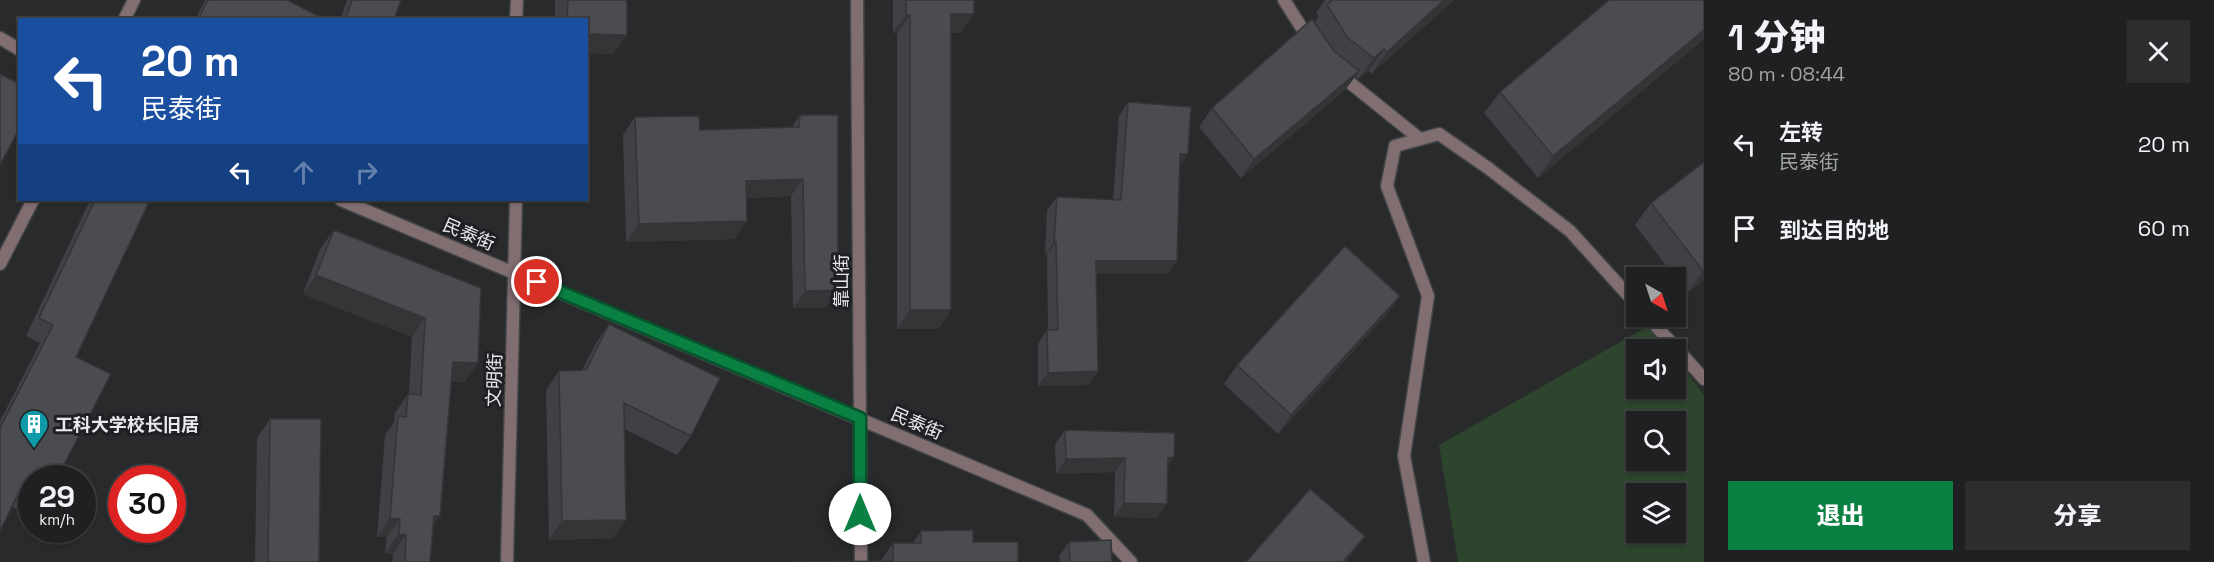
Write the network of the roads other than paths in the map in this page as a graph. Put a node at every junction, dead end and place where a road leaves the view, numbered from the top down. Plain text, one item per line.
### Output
1 (134, 0) edge
2 (516, 0) edge
3 (857, 0) edge
4 (1284, 0) edge
5 (125, 18) edge
6 (516, 18) edge
7 (0, 38) edge
8 (1315, 47) edge
9 (18, 49) edge
10 (1327, 64) edge
11 (1420, 139) junction
12 (32, 201) edge
13 (343, 201) edge
14 (516, 201) edge
15 (0, 264) edge
16 (515, 273) junction
17 (1626, 293) edge
18 (1657, 327) edge
19 (1704, 379) edge
20 (860, 418) junction
21 (507, 562) edge
22 (861, 562) edge
23 (1131, 562) edge
24 (1424, 562) edge

1 - 5 street
2 - 6 street
3 - 20 street, 靠山街
4 - 8 street
7 - 9 street
10 - 11 street
11 - 17 street
11 - 24 street
12 - 15 street
13 - 16 street, 民泰街
14 - 16 street, 文明街
16 - 20 street, 民泰街
16 - 21 street, 文明街
18 - 19 street
20 - 22 street, 靠山街
20 - 23 street, 民泰街

